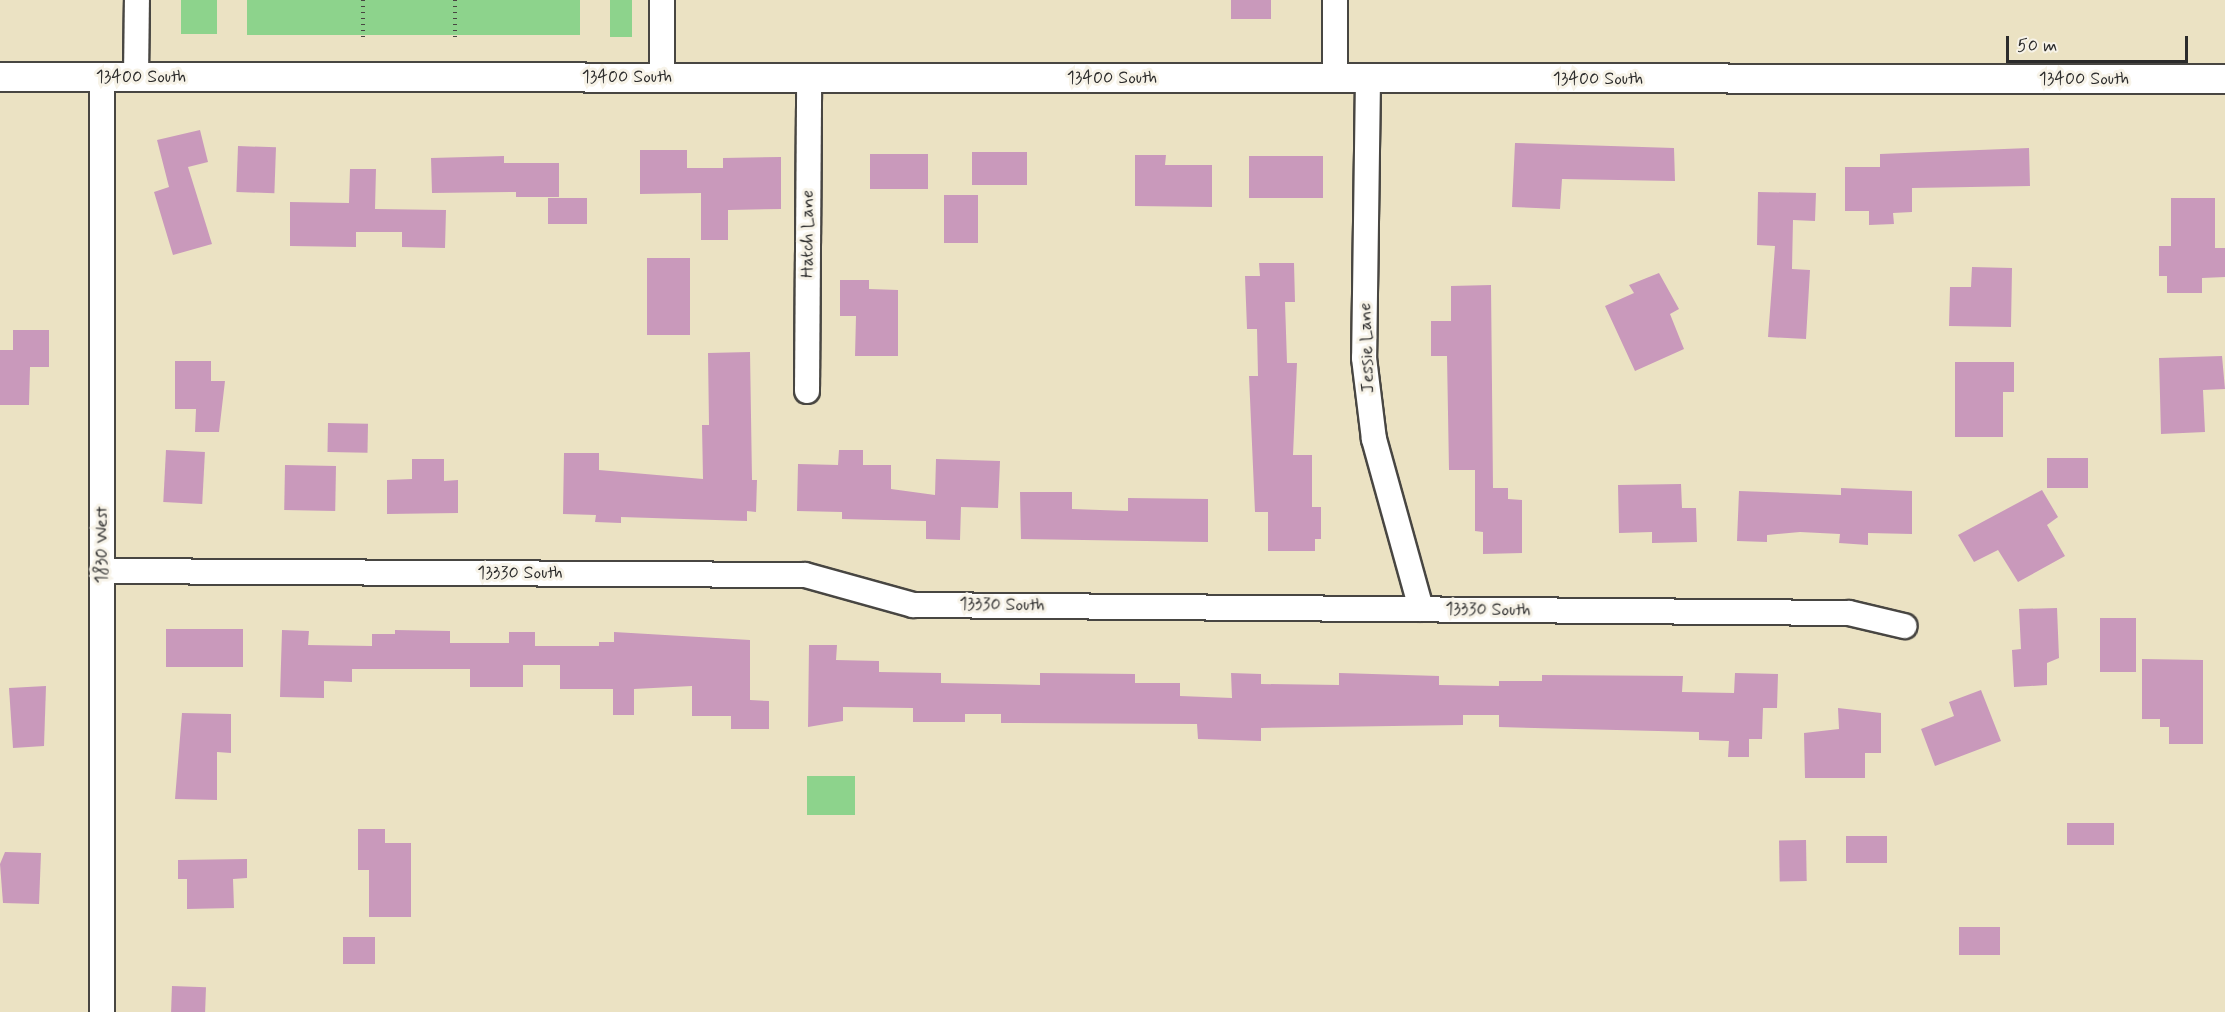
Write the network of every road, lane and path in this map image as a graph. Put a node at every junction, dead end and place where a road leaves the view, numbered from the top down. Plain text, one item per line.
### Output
1 (137, 0) edge
2 (363, 0) edge
3 (455, 0) edge
4 (662, 0) edge
5 (1335, 0) edge
6 (363, 39) dead end
7 (455, 39) dead end
8 (0, 77) edge
9 (136, 77) junction
10 (662, 77) junction
11 (809, 77) junction
12 (102, 78) junction
13 (1335, 78) junction
14 (1368, 79) junction
15 (2225, 79) edge
16 (807, 391) dead end
17 (102, 571) junction
18 (1421, 609) junction
19 (1904, 626) dead end
20 (102, 1012) edge

1 - 9 street
2 - 6 path
3 - 7 path
4 - 10 street
5 - 13 street
8 - 12 street, 13400 South
9 - 10 street, 13400 South
9 - 12 street, 13400 South
10 - 11 street, 13400 South
11 - 13 street, 13400 South
11 - 16 street, Hatch Lane
12 - 17 street, 1830 West
13 - 14 street, 13400 South
14 - 15 street, 13400 South
14 - 18 street, Jessie Lane
17 - 18 street, 13330 South
17 - 20 street, 1830 West
18 - 19 street, 13330 South

